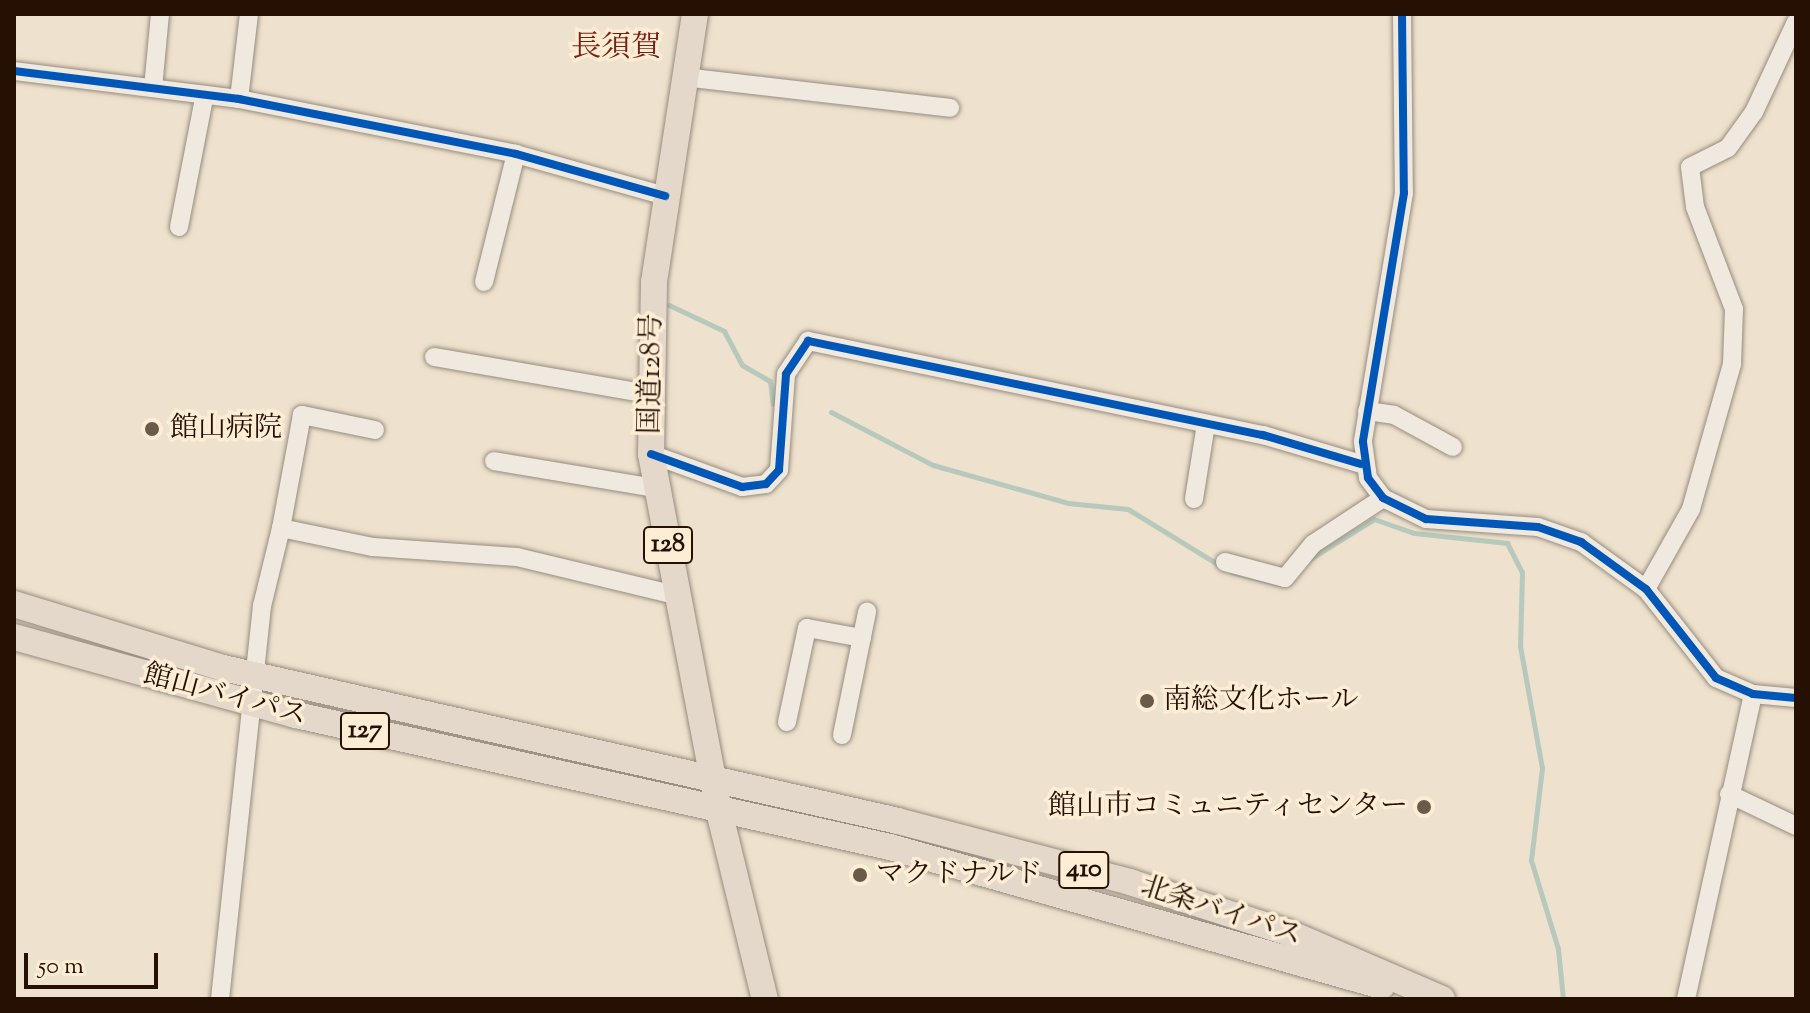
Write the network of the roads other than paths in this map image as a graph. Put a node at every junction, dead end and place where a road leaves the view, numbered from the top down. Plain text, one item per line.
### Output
1 (160, 14) edge
2 (249, 14) edge
3 (695, 14) edge
4 (1402, 14) edge
5 (1796, 22) edge
6 (14, 71) edge
7 (684, 77) junction
8 (153, 88) junction
9 (204, 98) junction
10 (239, 99) junction
11 (950, 108) dead end
12 (516, 154) junction
13 (665, 196) junction
14 (179, 227) dead end
15 (484, 282) dead end
16 (434, 357) dead end
17 (649, 394) junction
18 (1367, 411) junction
19 (1206, 424) junction
20 (375, 430) dead end
21 (1453, 447) dead end
22 (651, 454) junction
23 (494, 461) dead end
24 (1361, 464) junction
25 (656, 488) junction
26 (1383, 498) junction
27 (1194, 499) dead end
28 (281, 528) junction
29 (1225, 562) dead end
30 (1646, 589) junction
31 (679, 596) junction
32 (14, 604) edge
33 (867, 612) dead end
34 (14, 637) edge
35 (862, 638) junction
36 (258, 677) junction
37 (1753, 694) junction
38 (1796, 698) edge
39 (256, 705) junction
40 (787, 722) dead end
41 (842, 735) dead end
42 (713, 778) junction
43 (1729, 794) junction
44 (719, 811) junction
45 (1796, 826) edge
46 (220, 999) edge
47 (765, 999) edge
48 (1431, 999) edge
49 (1442, 999) edge
50 (1686, 999) edge

1 - 8 street
2 - 10 street
3 - 7 highway, 国道128号 / 128
4 - 18 street
5 - 30 street
6 - 8 street
7 - 11 street
7 - 13 highway, 国道128号 / 128
8 - 9 street
9 - 10 street
9 - 14 street
10 - 12 street
12 - 13 street
12 - 15 street
13 - 17 highway, 国道128号 / 128
16 - 17 street
17 - 22 highway, 国道128号 / 128
18 - 21 street
18 - 24 street
19 - 22 street
19 - 24 street
19 - 27 street
20 - 28 street
22 - 25 highway, 国道128号 / 128
23 - 25 street
24 - 26 street
25 - 31 highway, 国道128号 / 128
26 - 29 street
26 - 30 street
28 - 31 street
28 - 36 street
30 - 37 street
31 - 42 highway, 国道128号 / 128
32 - 36 highway, 館山バイパス / 127
33 - 35 street
34 - 39 highway, 館山バイパス / 127
35 - 40 street
35 - 41 street
36 - 39 street
36 - 42 highway, 館山バイパス / 127
37 - 38 street
37 - 43 street
39 - 44 highway, 館山バイパス / 127
39 - 46 street
42 - 44 highway, 128
42 - 49 highway, 北条バイパス / 410
43 - 45 street
43 - 50 street
44 - 47 highway, 128
44 - 48 highway, 北条バイパス / 410

